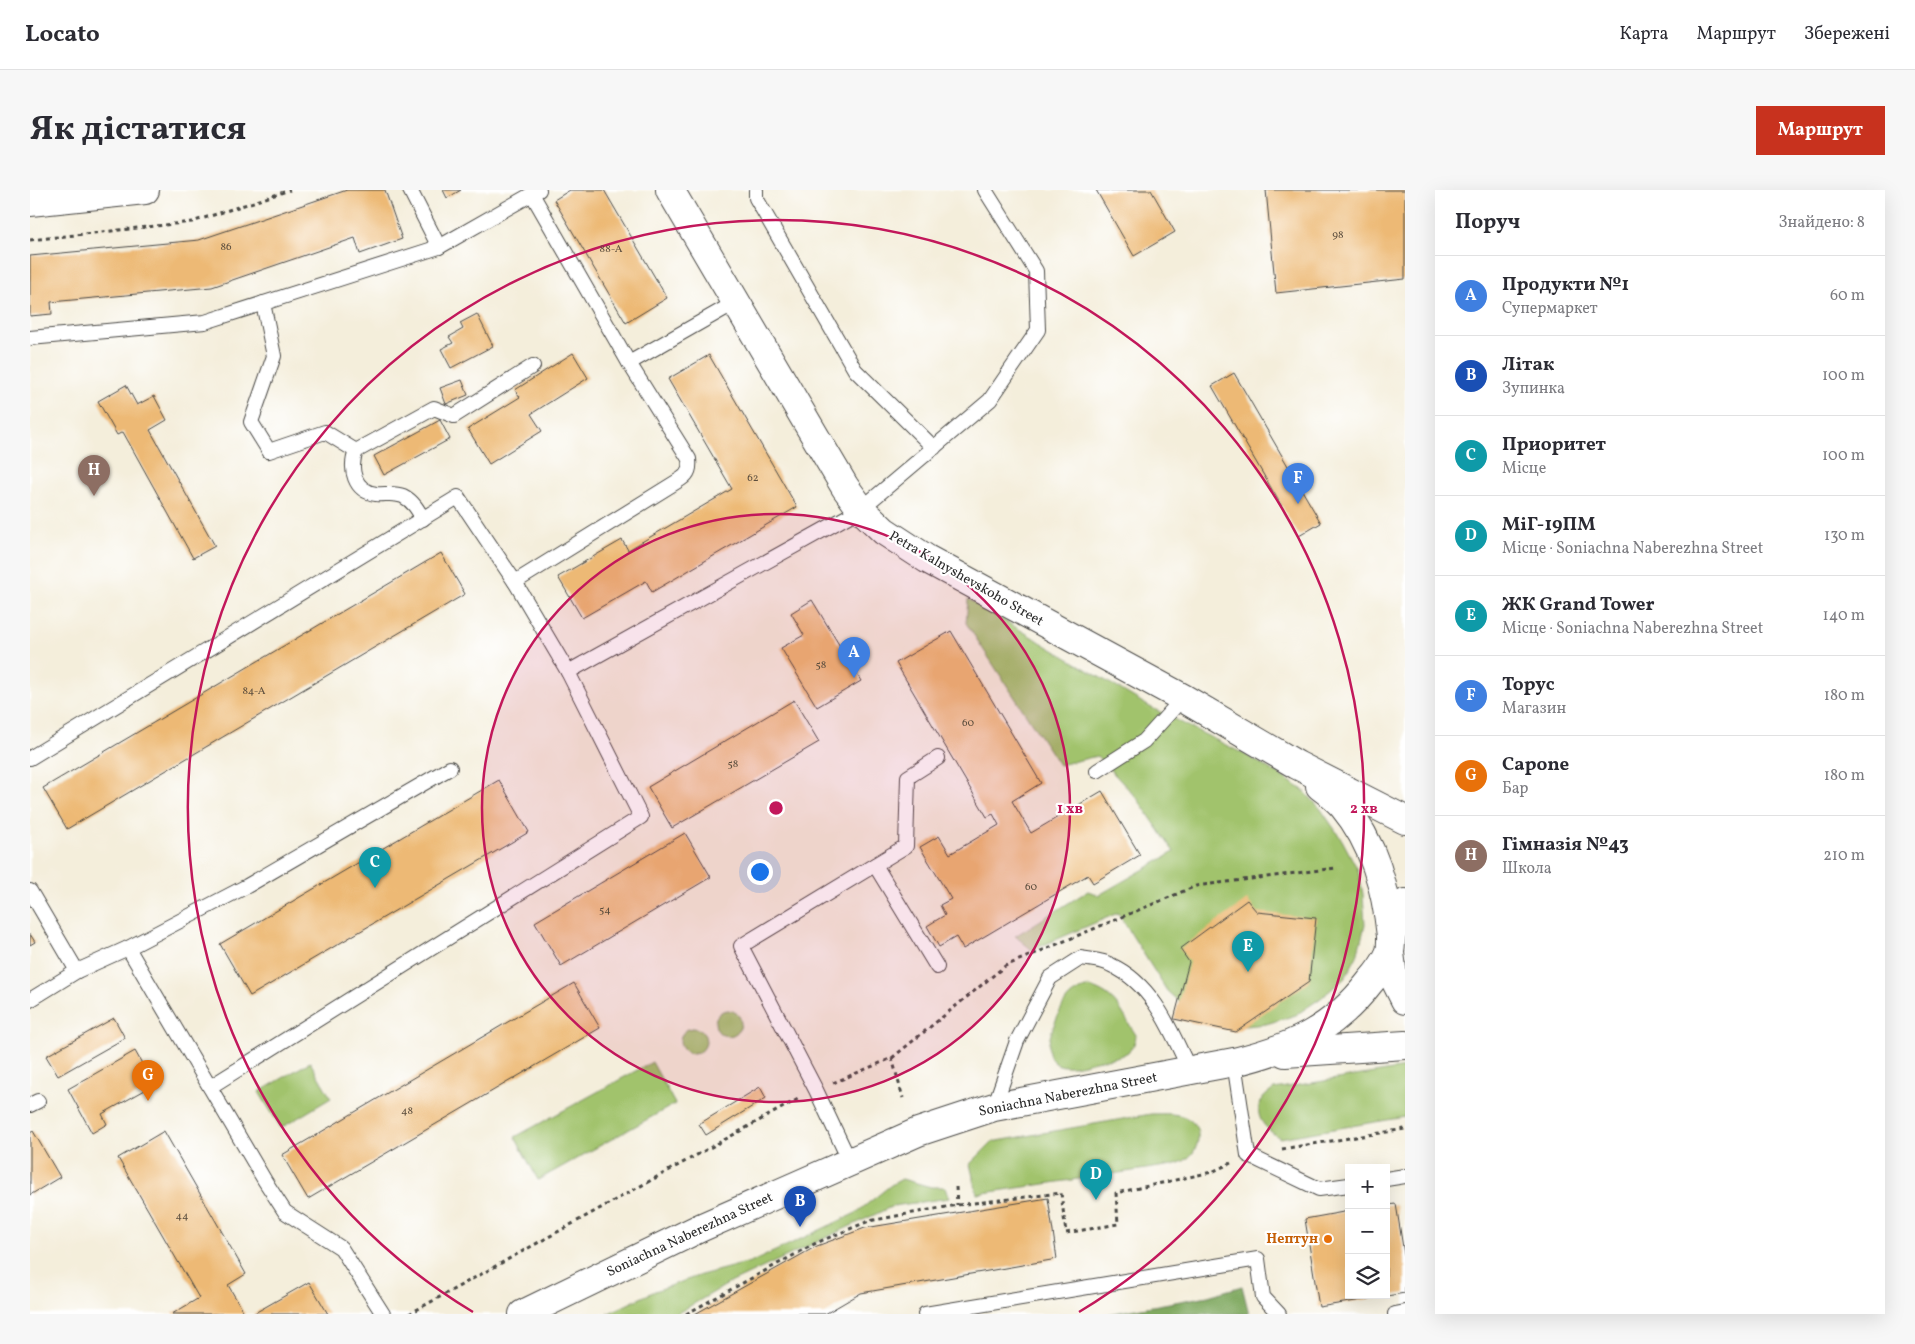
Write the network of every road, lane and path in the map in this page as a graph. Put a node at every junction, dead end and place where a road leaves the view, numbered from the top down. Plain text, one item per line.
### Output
1 (144, 190) edge
2 (290, 190) edge
3 (410, 190) edge
4 (670, 190) edge
5 (756, 190) edge
6 (985, 190) edge
7 (535, 192) edge
8 (30, 202) edge
9 (30, 240) edge
10 (439, 247) junction
11 (736, 302) junction
12 (263, 303) junction
13 (30, 338) edge
14 (629, 364) junction
15 (533, 366) dead end
16 (934, 448) junction
17 (356, 451) junction
18 (861, 509) junction
19 (424, 519) junction
20 (515, 582) junction
21 (568, 672) junction
22 (1183, 698) junction
23 (30, 758) edge
24 (938, 758) dead end
25 (1297, 765) junction
26 (450, 768) dead end
27 (1096, 771) dead end
28 (1405, 820) edge
29 (875, 865) junction
30 (1336, 868) dead end
31 (30, 891) edge
32 (1405, 903) edge
33 (1391, 944) junction
34 (128, 948) junction
35 (937, 967) dead end
36 (77, 971) junction
37 (30, 1000) edge
38 (1405, 1000) edge
39 (1405, 1045) edge
40 (1264, 1054) junction
41 (892, 1058) junction
42 (1234, 1062) junction
43 (1190, 1071) junction
44 (210, 1087) junction
45 (816, 1090) junction
46 (903, 1098) dead end
47 (994, 1107) junction
48 (1405, 1129) edge
49 (1248, 1155) junction
50 (850, 1162) junction
51 (1405, 1176) edge
52 (1390, 1178) edge
53 (1345, 1185) edge
54 (956, 1187) dead end
55 (957, 1205) junction
56 (1405, 1312) edge
57 (383, 1314) edge
58 (409, 1314) edge
59 (523, 1314) edge
60 (686, 1314) edge
61 (925, 1314) edge
62 (1279, 1314) edge
63 (1396, 1314) edge

1 - 8 main road
2 - 9 path
3 - 10 lane
4 - 11 main road, Petra Kalnyshevskoho Street
5 - 16 lane
6 - 16 lane
7 - 10 lane
7 - 14 lane
10 - 12 lane
11 - 14 lane
11 - 18 main road, Petra Kalnyshevskoho Street
12 - 13 lane
12 - 17 lane
14 - 20 lane
15 - 17 lane
16 - 18 lane
17 - 19 lane
18 - 21 lane
18 - 22 main road, Petra Kalnyshevskoho Street
19 - 20 lane
19 - 23 lane
20 - 21 lane
21 - 44 lane
22 - 25 main road, Petra Kalnyshevskoho Street
22 - 27 lane
24 - 29 lane
25 - 28 main road
25 - 33 main road
26 - 34 lane
29 - 35 lane
29 - 45 lane
30 - 41 path
31 - 36 lane
32 - 33 main road, Soniachna Naberezhna Street
33 - 38 main road
33 - 40 main road, Soniachna Naberezhna Street
34 - 36 lane
34 - 44 lane
36 - 37 lane
39 - 40 main road, Soniachna Naberezhna Street
40 - 42 main road, Soniachna Naberezhna Street
41 - 45 path
41 - 46 path
42 - 43 main road, Soniachna Naberezhna Street
42 - 49 lane
43 - 47 main road, Soniachna Naberezhna Street
43 - 47 lane
44 - 57 lane
45 - 50 lane
45 - 58 path
47 - 50 main road, Soniachna Naberezhna Street
48 - 49 path
49 - 53 lane
49 - 55 path
50 - 59 main road, Soniachna Naberezhna Street
51 - 52 lane
54 - 55 path
55 - 60 path
56 - 63 lane
61 - 62 lane

